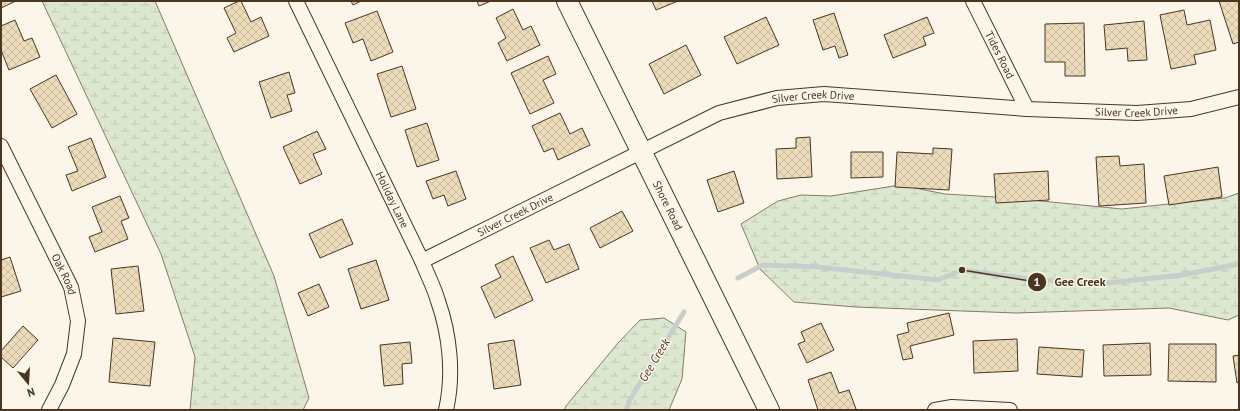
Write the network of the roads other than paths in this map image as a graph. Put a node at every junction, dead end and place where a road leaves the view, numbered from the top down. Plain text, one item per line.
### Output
1 (296, 1) edge
2 (567, 1) edge
3 (973, 1) edge
4 (1239, 97) edge
5 (1027, 108) junction
6 (1, 146) edge
7 (642, 152) junction
8 (422, 261) junction
9 (49, 410) edge
10 (446, 410) edge
11 (769, 410) edge
12 (935, 410) edge
13 (1010, 410) edge

1 - 8 street, Holiday Lane
2 - 7 street, Shore Road
3 - 5 street, Tides Road
4 - 5 street, Silver Creek Drive
5 - 7 street, Silver Creek Drive
6 - 9 street, Oak Road
7 - 8 street, Silver Creek Drive
7 - 11 street, Shore Road
8 - 10 street, Holiday Lane
12 - 13 street

